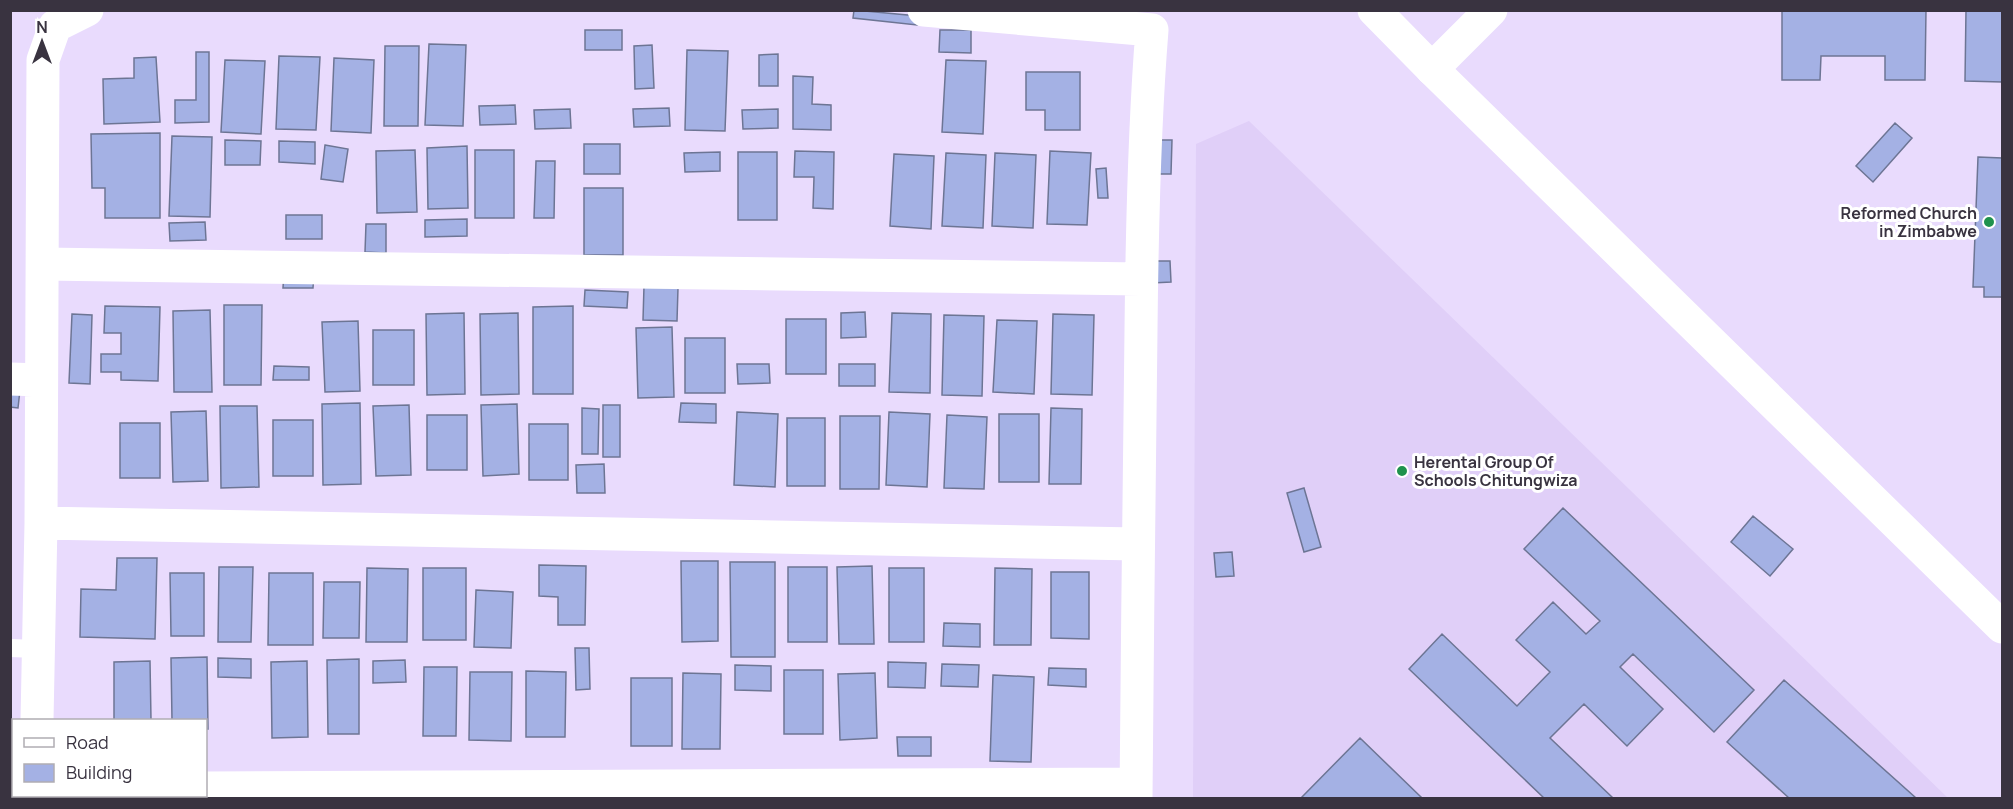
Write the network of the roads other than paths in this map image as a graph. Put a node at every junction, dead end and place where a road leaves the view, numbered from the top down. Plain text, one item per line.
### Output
1 (87, 10) edge
2 (924, 10) edge
3 (1374, 10) edge
4 (1491, 10) edge
5 (1432, 69) junction
6 (43, 264) junction
7 (1141, 279) junction
8 (26, 379) edge
9 (41, 523) junction
10 (1137, 543) junction
11 (2002, 627) edge
12 (24, 649) edge
13 (37, 719) edge
14 (207, 788) edge
15 (1136, 791) edge

1 - 6 street
2 - 7 street
3 - 5 street
4 - 5 street
5 - 11 street
6 - 7 street
6 - 8 street
7 - 10 street
8 - 9 street
9 - 10 street
9 - 12 street
10 - 15 street
12 - 13 street
14 - 15 street

